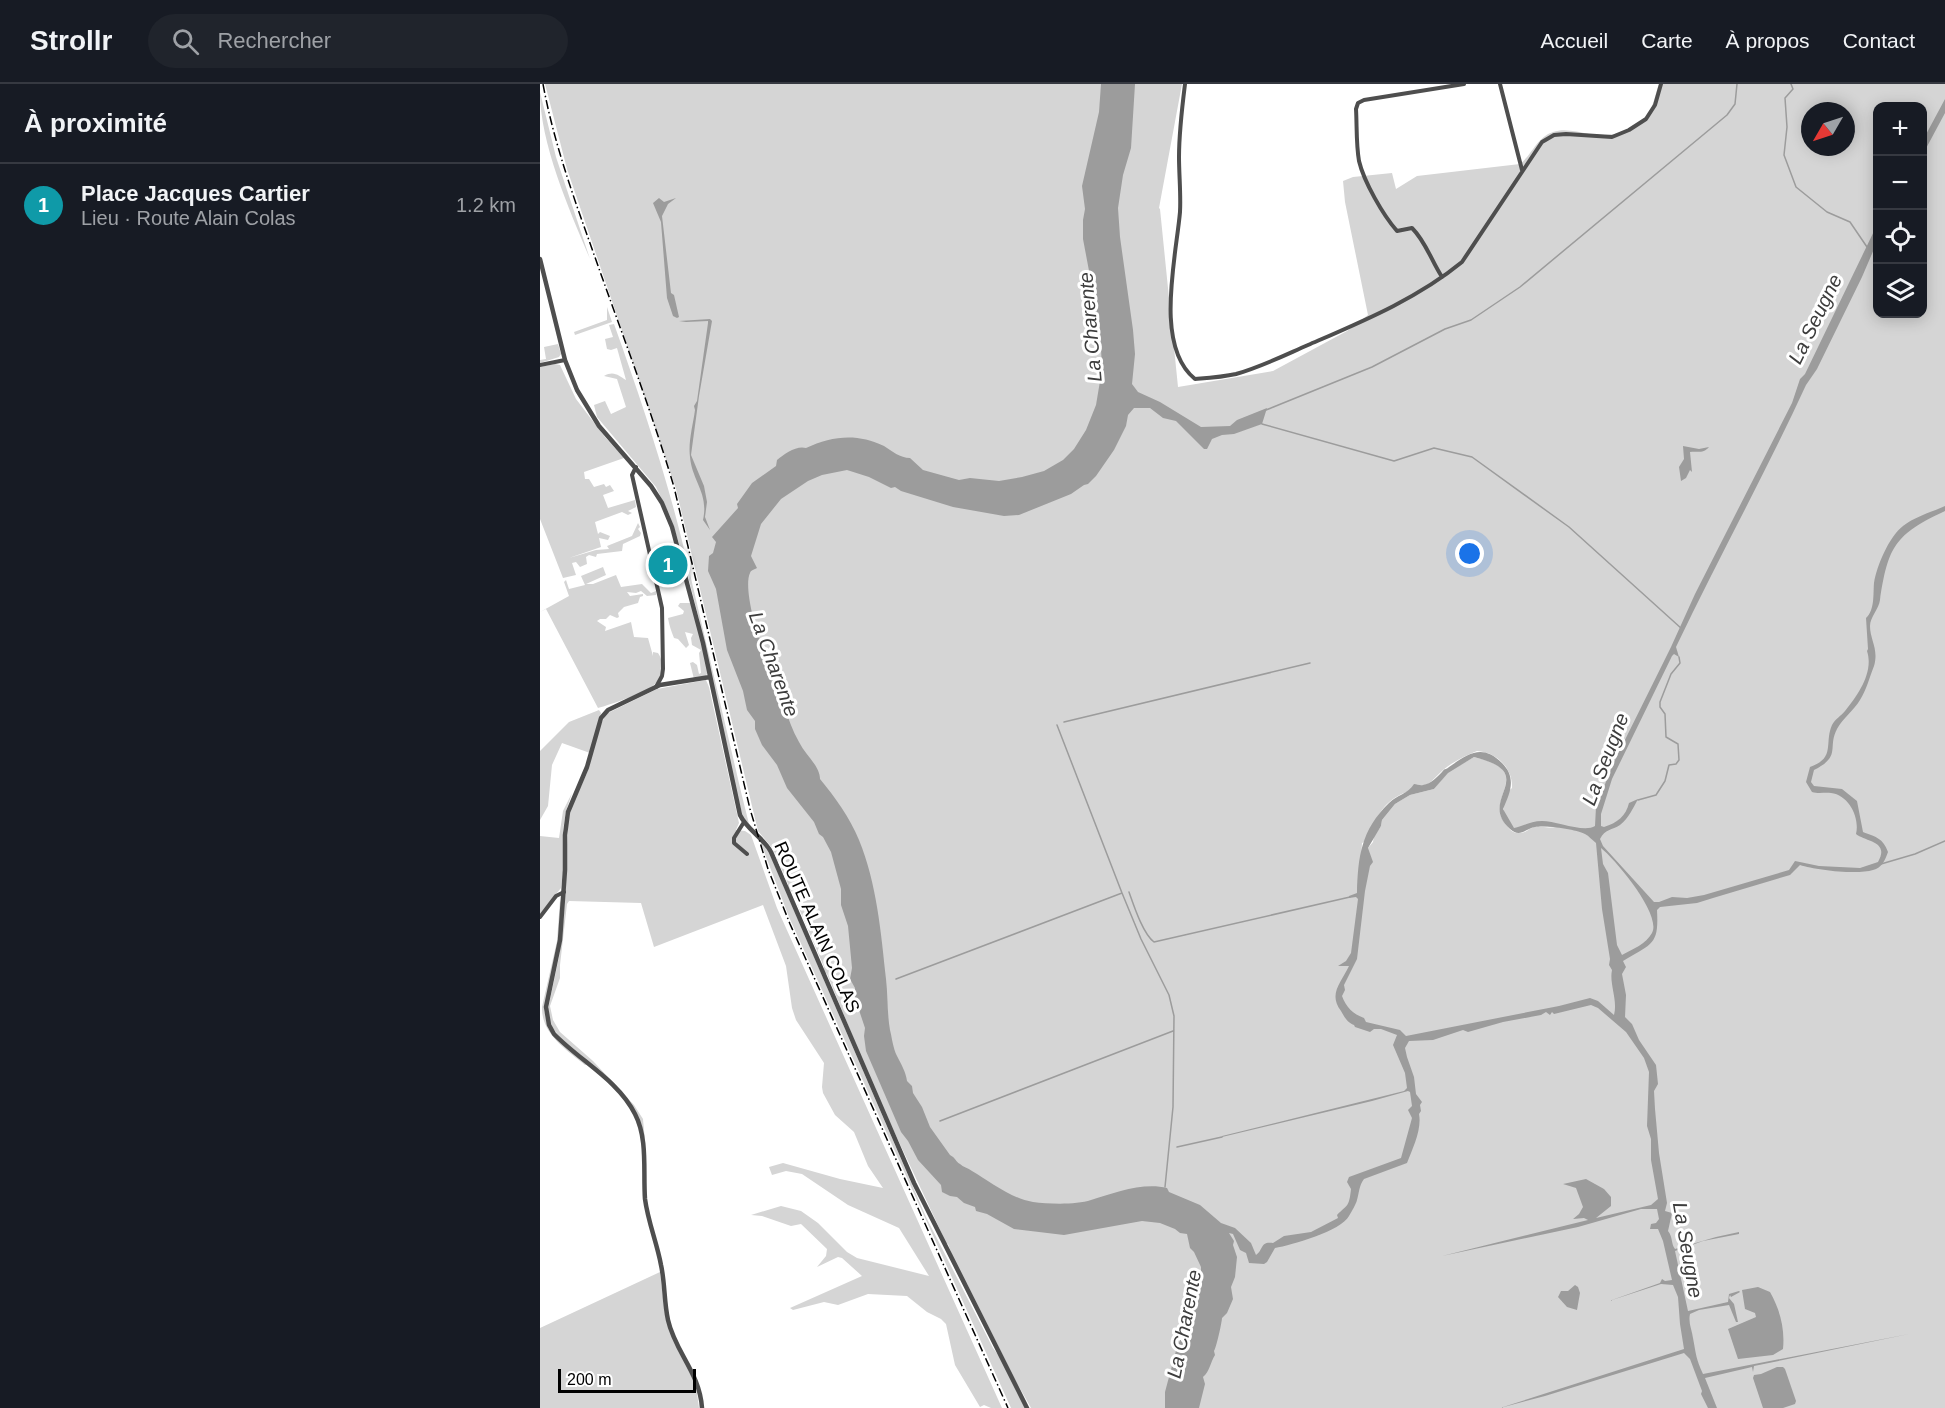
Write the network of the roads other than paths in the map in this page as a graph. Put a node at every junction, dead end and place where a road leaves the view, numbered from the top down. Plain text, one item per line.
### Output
1 (1185, 84) edge
2 (1464, 84) edge
3 (1500, 84) edge
4 (1661, 84) edge
5 (1522, 171) junction
6 (540, 259) edge
7 (1442, 277) junction
8 (565, 360) junction
9 (540, 365) edge
10 (636, 466) junction
11 (710, 678) junction
12 (656, 687) junction
13 (744, 822) junction
14 (747, 854) dead end
15 (564, 892) junction
16 (540, 916) edge
17 (702, 1408) edge
18 (1027, 1408) edge

1 - 7 street
2 - 7 street
3 - 5 street
4 - 5 street
5 - 7 street
6 - 8 street, ROUTE ALAIN COLAS
8 - 9 street
8 - 10 street, ROUTE ALAIN COLAS
10 - 11 street, ROUTE ALAIN COLAS
10 - 12 street
11 - 12 street
11 - 13 street, ROUTE ALAIN COLAS
12 - 15 street
13 - 14 street
13 - 18 street, ROUTE ALAIN COLAS
15 - 16 street
15 - 17 street

